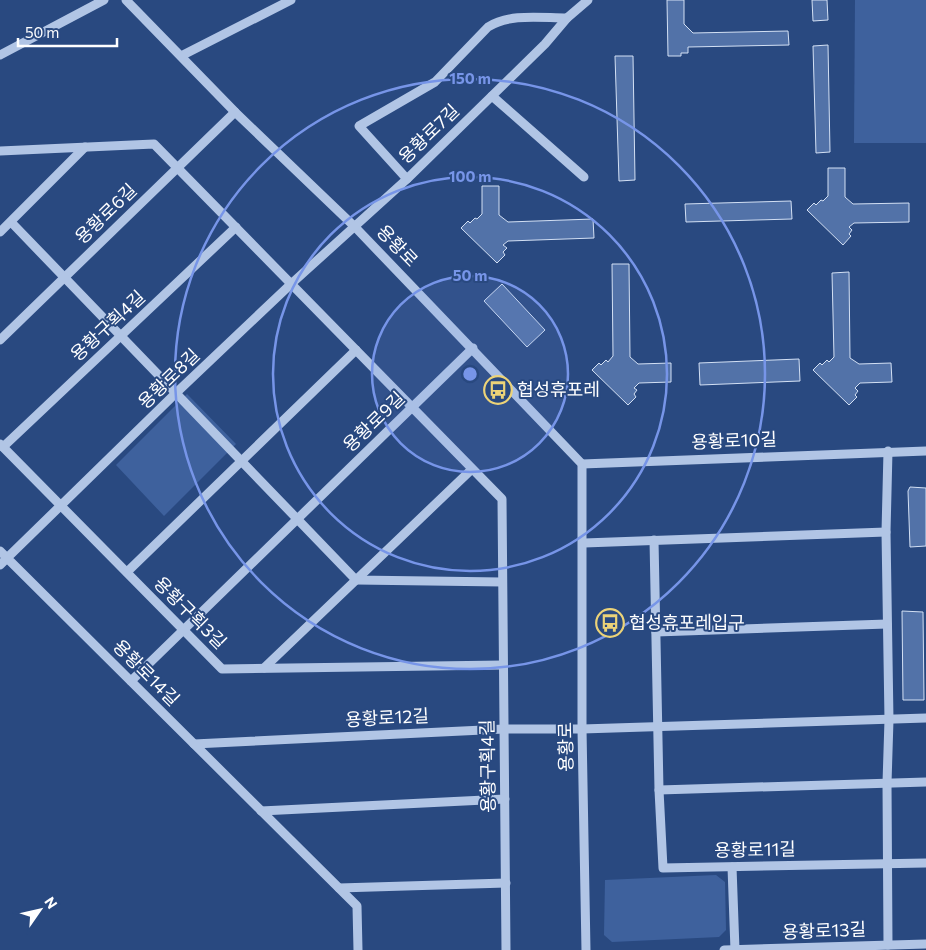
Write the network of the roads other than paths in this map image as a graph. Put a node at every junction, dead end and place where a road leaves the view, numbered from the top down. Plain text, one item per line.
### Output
1 (104, 0) edge
2 (126, 0) edge
3 (291, 0) edge
4 (588, 0) edge
5 (567, 18) junction
6 (0, 55) edge
7 (181, 56) junction
8 (492, 96) junction
9 (235, 112) junction
10 (85, 147) junction
11 (0, 151) edge
12 (177, 168) junction
13 (584, 177) dead end
14 (406, 179) junction
15 (11, 222) junction
16 (356, 227) junction
17 (236, 228) junction
18 (0, 232) edge
19 (64, 277) junction
20 (291, 284) junction
21 (121, 336) junction
22 (0, 340) edge
23 (473, 348) junction
24 (356, 350) junction
25 (176, 394) junction
26 (412, 408) junction
27 (2, 446) edge
28 (926, 450) edge
29 (888, 451) junction
30 (241, 461) junction
31 (582, 464) junction
32 (472, 469) junction
33 (62, 506) junction
34 (298, 519) junction
35 (886, 532) junction
36 (654, 540) junction
37 (584, 544) junction
38 (0, 550) edge
39 (8, 558) junction
40 (0, 565) edge
41 (127, 572) junction
42 (356, 580) junction
43 (502, 582) junction
44 (887, 624) junction
45 (184, 630) junction
46 (656, 632) junction
47 (504, 665) junction
48 (264, 668) junction
49 (131, 681) junction
50 (926, 718) edge
51 (889, 720) junction
52 (658, 727) junction
53 (504, 729) junction
54 (582, 729) junction
55 (194, 744) junction
56 (926, 782) edge
57 (887, 783) junction
58 (659, 790) junction
59 (505, 799) junction
60 (261, 811) junction
61 (926, 863) edge
62 (888, 864) junction
63 (732, 867) junction
64 (506, 883) junction
65 (339, 888) junction
66 (926, 944) edge
67 (888, 945) junction
68 (358, 950) edge
69 (506, 950) edge
70 (586, 950) edge
71 (724, 950) edge
72 (736, 950) edge

1 - 6 street
2 - 7 street, 용황로
3 - 7 street
4 - 5 street, 용황로7길
5 - 8 street, 용황로7길
5 - 14 street
7 - 9 street, 용황로
8 - 13 street
8 - 14 street, 용황로7길
9 - 12 street, 용황로6길
9 - 16 street, 용황로
10 - 11 street, 용황구획4길
10 - 12 street, 용황구획4길
10 - 15 street
12 - 17 street, 용황구획4길
12 - 19 street, 용황로6길
14 - 16 street, 용황로7길
15 - 18 street
15 - 19 street
16 - 20 street, 용황로8길
16 - 23 street, 용황로
17 - 20 street, 용황구획4길
17 - 21 street, 용황구획4길
19 - 21 street
19 - 22 street, 용황로6길
20 - 24 street, 용황구획4길
20 - 25 street, 용황로8길
21 - 25 street
21 - 27 street, 용황구획4길
23 - 26 street, 용황로9길
23 - 31 street, 용황로
24 - 26 street, 용황구획4길
24 - 30 street
25 - 30 street
25 - 33 street, 용황로8길
26 - 32 street, 용황구획4길
26 - 34 street, 용황로9길
27 - 33 street, 용황구획3길
28 - 29 street, 용황로10길
29 - 31 street, 용황로10길
29 - 35 street
30 - 34 street
30 - 41 street
31 - 37 street, 용황로
32 - 42 street
32 - 43 street, 용황구획4길
33 - 39 street, 용황로8길
33 - 41 street, 용황구획3길
34 - 42 street
34 - 45 street, 용황로9길
35 - 36 street
35 - 44 street
36 - 37 street
36 - 46 street
37 - 54 street, 용황로
38 - 39 street, 용황로14길
39 - 40 street, 용황로8길
39 - 49 street, 용황로14길
41 - 45 street, 용황구획3길
42 - 43 street
42 - 48 street
43 - 47 street, 용황구획4길
44 - 46 street
44 - 51 street
45 - 48 street, 용황구획3길
45 - 49 street, 용황로9길
46 - 52 street
47 - 48 street, 용황구획3길
47 - 53 street, 용황구획4길
49 - 55 street, 용황로14길
50 - 51 street
51 - 52 street
51 - 57 street
52 - 54 street
52 - 58 street, 용황로11길
53 - 54 street, 용황로12길
53 - 55 street, 용황로12길
53 - 59 street, 용황구획4길
54 - 70 street, 용황로
55 - 60 street, 용황로14길
56 - 57 street
57 - 58 street
57 - 62 street
58 - 63 street, 용황로11길
59 - 60 street
59 - 64 street, 용황구획4길
60 - 65 street, 용황로14길
61 - 62 street, 용황로11길
62 - 63 street, 용황로11길
62 - 67 street
63 - 72 street
64 - 65 street
64 - 69 street, 용황구획4길
65 - 68 street, 용황로14길
66 - 67 street, 용황로13길
67 - 72 street, 용황로13길
71 - 72 street, 용황로13길

